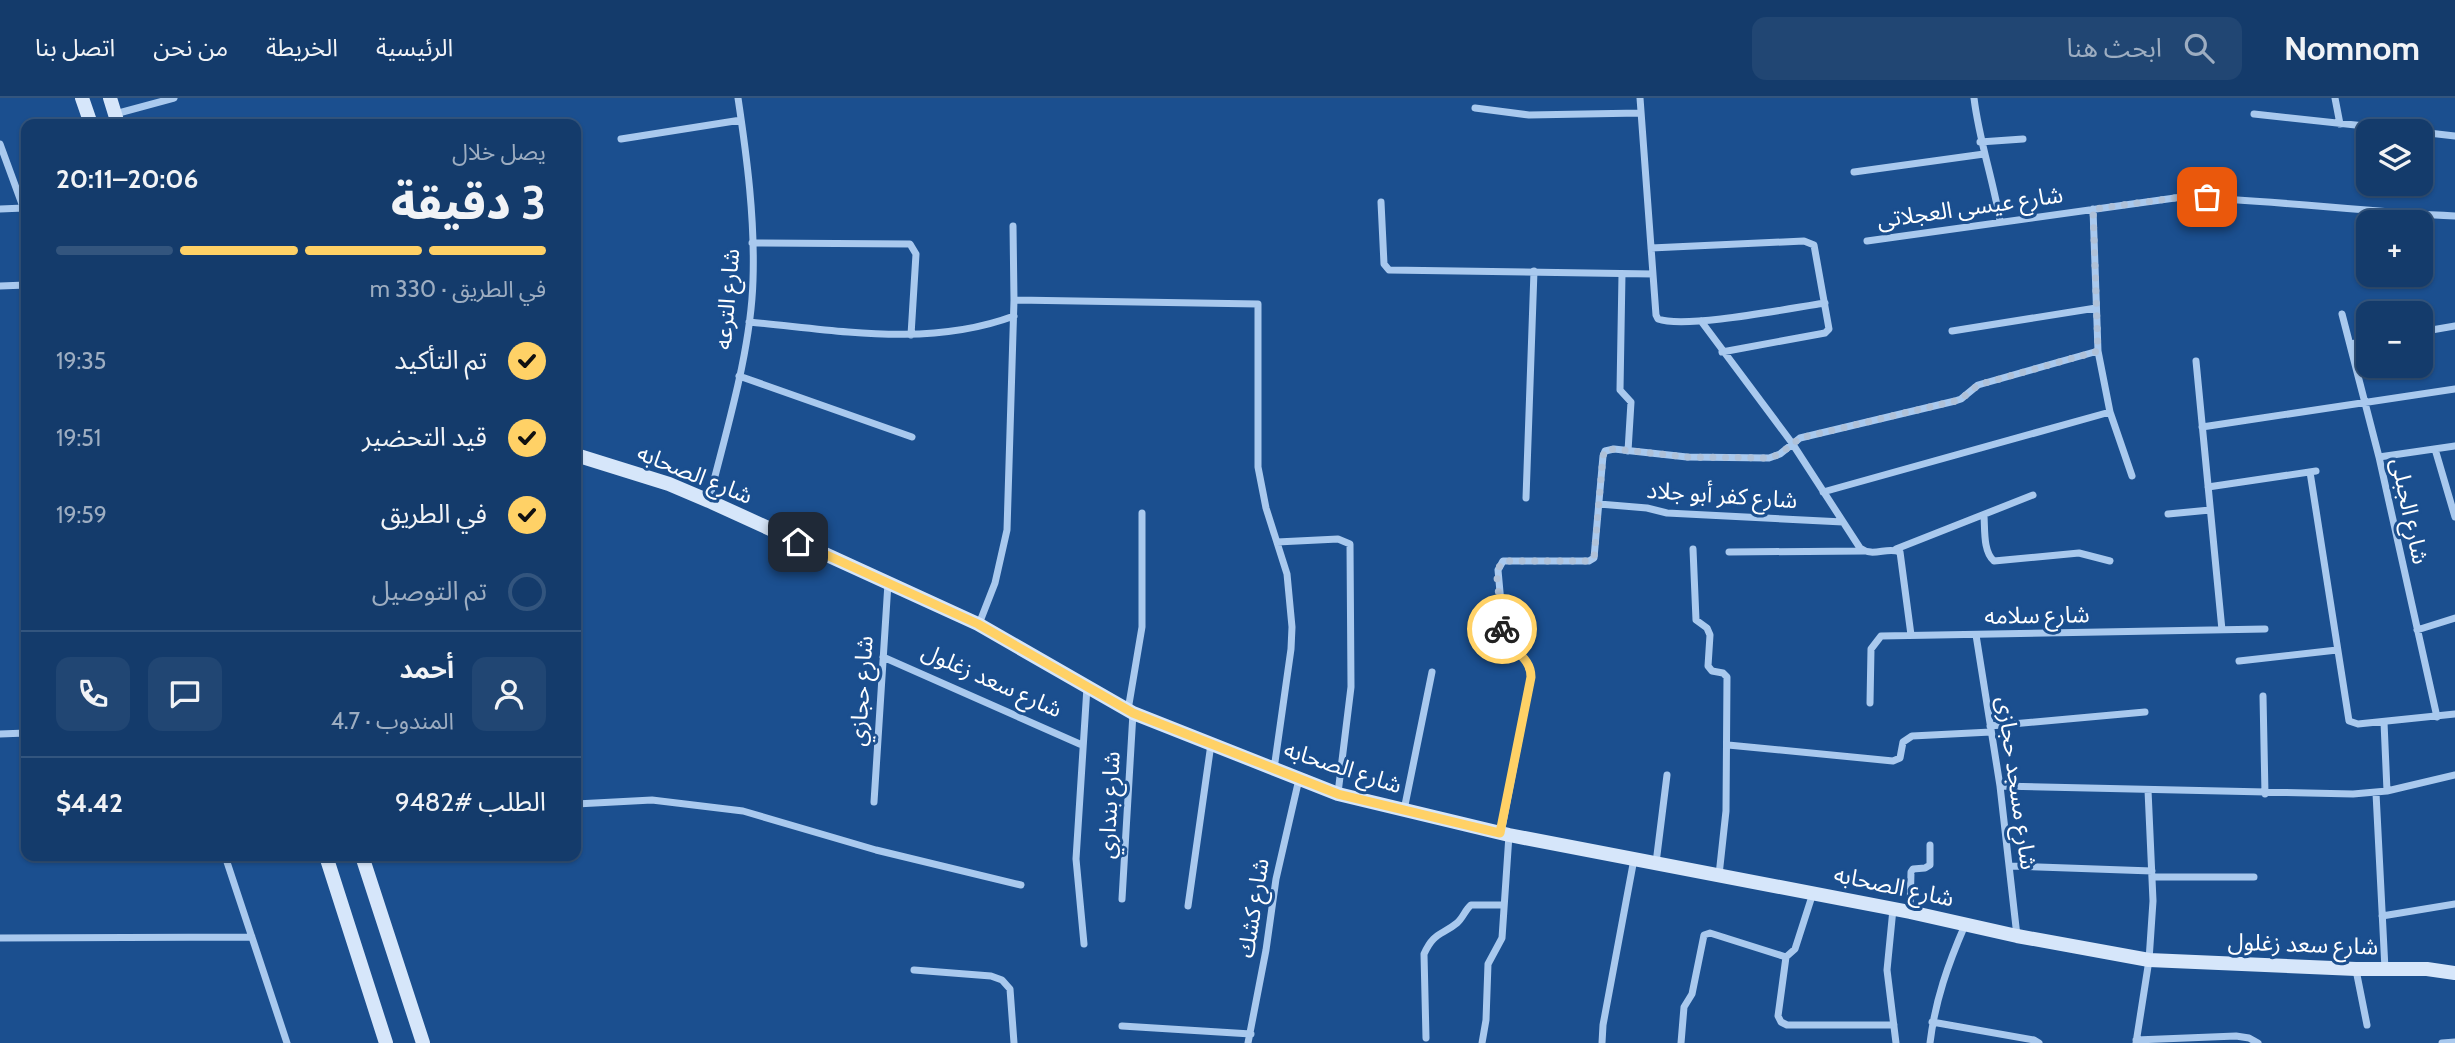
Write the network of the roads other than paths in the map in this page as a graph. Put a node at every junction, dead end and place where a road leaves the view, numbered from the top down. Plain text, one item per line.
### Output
1 (82, 98) edge
2 (110, 98) edge
3 (174, 98) edge
4 (738, 98) edge
5 (1640, 98) edge
6 (1974, 98) edge
7 (2335, 98) edge
8 (1475, 108) dead end
9 (1640, 113) junction
10 (2254, 114) dead end
11 (89, 119) edge
12 (117, 119) edge
13 (741, 120) junction
14 (2340, 124) junction
15 (2356, 126) edge
16 (2433, 133) edge
17 (2455, 136) edge
18 (621, 138) dead end
19 (2023, 139) dead end
20 (1980, 142) junction
21 (0, 144) edge
22 (1984, 154) junction
23 (1854, 172) dead end
24 (21, 201) edge
25 (1381, 202) dead end
26 (0, 209) edge
27 (2093, 209) junction
28 (21, 212) edge
29 (2455, 216) edge
30 (2000, 221) junction
31 (1013, 226) dead end
32 (1867, 241) dead end
33 (752, 243) junction
34 (1651, 248) junction
35 (1534, 271) junction
36 (1622, 274) junction
37 (1653, 274) junction
38 (21, 285) edge
39 (0, 286) edge
40 (1014, 300) junction
41 (1825, 303) junction
42 (2096, 308) junction
43 (2342, 314) dead end
44 (1014, 316) junction
45 (749, 321) junction
46 (1701, 321) junction
47 (2455, 326) edge
48 (2433, 330) edge
49 (1952, 331) dead end
50 (911, 335) junction
51 (2356, 343) edge
52 (2350, 344) junction
53 (2098, 351) junction
54 (1722, 352) junction
55 (2196, 361) dead end
56 (739, 376) junction
57 (2455, 388) edge
58 (2364, 402) junction
59 (2110, 412) junction
60 (2202, 427) junction
61 (912, 437) dead end
62 (1792, 443) junction
63 (2455, 446) edge
64 (2435, 449) junction
65 (1628, 451) junction
66 (581, 457) edge
67 (2379, 457) junction
68 (2132, 476) dead end
69 (2208, 487) junction
70 (1823, 492) junction
71 (2033, 495) dead end
72 (1526, 498) dead end
73 (709, 501) junction
74 (1599, 504) junction
75 (2210, 510) junction
76 (1142, 513) dead end
77 (2168, 514) dead end
78 (1984, 516) junction
79 (2455, 517) edge
80 (1843, 522) junction
81 (1277, 542) junction
82 (1693, 549) dead end
83 (1895, 550) junction
84 (1865, 551) junction
85 (1729, 552) dead end
86 (2110, 561) dead end
87 (888, 583) junction
88 (2455, 618) edge
89 (978, 624) junction
90 (2265, 629) dead end
91 (2222, 630) junction
92 (2417, 630) junction
93 (1912, 635) junction
94 (1976, 635) junction
95 (2337, 650) junction
96 (883, 657) junction
97 (2239, 661) dead end
98 (1432, 672) dead end
99 (1087, 687) junction
100 (2263, 695) dead end
101 (1870, 703) dead end
102 (1131, 711) junction
103 (2145, 712) dead end
104 (2455, 714) edge
105 (2437, 717) junction
106 (2385, 722) junction
107 (1990, 729) junction
108 (21, 733) edge
109 (0, 734) edge
110 (1211, 744) junction
111 (1082, 745) junction
112 (1728, 745) junction
113 (1274, 769) junction
114 (1667, 775) dead end
115 (2455, 775) edge
116 (1299, 779) junction
117 (2000, 786) junction
118 (2148, 790) junction
119 (2387, 792) junction
120 (2376, 793) junction
121 (1338, 794) junction
122 (2265, 794) junction
123 (874, 802) dead end
124 (581, 804) edge
125 (1404, 811) junction
126 (1505, 834) junction
127 (1930, 845) dead end
128 (1633, 859) junction
129 (227, 861) edge
130 (328, 861) edge
131 (364, 861) edge
132 (1656, 863) junction
133 (2010, 866) junction
134 (2152, 874) junction
135 (1719, 875) junction
136 (2254, 877) dead end
137 (1021, 885) dead end
138 (1813, 893) junction
139 (1122, 899) dead end
140 (2455, 904) edge
141 (1504, 905) junction
142 (1188, 906) dead end
143 (1894, 909) junction
144 (1910, 912) junction
145 (2382, 916) junction
146 (1965, 924) junction
147 (2017, 936) junction
148 (252, 937) junction
149 (0, 938) edge
150 (1084, 944) dead end
151 (1786, 957) junction
152 (2149, 960) junction
153 (2356, 969) junction
154 (2385, 969) junction
155 (914, 970) dead end
156 (2455, 973) edge
157 (1932, 1021) junction
158 (1894, 1025) junction
159 (2367, 1025) dead end
160 (1122, 1026) dead end
161 (1426, 1038) dead end
162 (1250, 1039) edge
163 (2136, 1042) edge
164 (2455, 1042) edge
165 (287, 1043) edge
166 (386, 1043) edge
167 (423, 1043) edge
168 (1014, 1043) edge
169 (1482, 1043) edge
170 (1602, 1043) edge
171 (1681, 1043) edge
172 (1896, 1043) edge
173 (1930, 1043) edge
174 (2039, 1043) edge
175 (2258, 1043) edge
176 (2442, 1043) edge

1 - 11 street
2 - 12 street
3 - 12 street
4 - 13 street, شارع الترعه
5 - 9 street
6 - 20 street
7 - 14 street
8 - 9 street
9 - 34 street
10 - 14 street
13 - 18 street
13 - 33 street, شارع الترعه
14 - 15 street
16 - 17 street
19 - 20 street
20 - 22 street
21 - 24 street
22 - 23 street
22 - 30 street
25 - 35 street
26 - 28 street
27 - 29 street, شارع عيسى العجلاتى
27 - 30 street, شارع عيسى العجلاتى
27 - 42 street
30 - 32 street, شارع عيسى العجلاتى
31 - 40 street
33 - 45 street, شارع الترعه
33 - 50 street
34 - 37 street
34 - 41 street
35 - 36 street
35 - 72 street
36 - 37 street
36 - 65 street
37 - 46 street
38 - 39 street
40 - 44 street
40 - 81 street
41 - 46 street
41 - 54 street
42 - 49 street
42 - 53 street
43 - 52 street, شارع الجبلى
44 - 50 street
44 - 89 street
45 - 50 street
45 - 56 street, شارع الترعه
46 - 54 street
47 - 48 street
51 - 52 street
52 - 58 street, شارع الجبلى
53 - 59 street
53 - 62 street
54 - 62 street
55 - 60 street
56 - 61 street
56 - 73 street, شارع الترعه
57 - 58 street
58 - 60 street
58 - 67 street, شارع الجبلى
59 - 68 street
59 - 70 street
60 - 69 street
62 - 65 street
62 - 70 street
63 - 64 street
64 - 67 street
64 - 79 street
65 - 74 street
66 - 73 street, شارع الصحابه
67 - 92 street, شارع الجبلى
69 - 75 street
69 - 95 street
70 - 80 street
71 - 78 street
73 - 87 street, شارع الصحابه
74 - 80 street, شارع كفر أبو جلاد
74 - 126 street
75 - 77 street
75 - 91 street
76 - 102 street, شارع بنداري
78 - 83 street
78 - 86 street
80 - 84 street
81 - 113 street
81 - 121 street
82 - 112 street
83 - 84 street
83 - 93 street
84 - 85 street
87 - 89 street, شارع الصحابه
87 - 96 street, شارع حجازي
88 - 92 street
89 - 99 street, شارع الصحابه
90 - 91 street, شارع سلامه
91 - 94 street, شارع سلامه
92 - 105 street, شارع الجبلى
93 - 94 street, شارع سلامه
93 - 101 street, شارع سلامه
94 - 107 street, شارع مسجد حجازى
95 - 97 street
95 - 106 street
96 - 111 street, شارع سعد زغلول
96 - 123 street, شارع حجازي
98 - 125 street
99 - 102 street, شارع الصحابه
99 - 111 street
100 - 122 street
102 - 110 street, شارع الصحابه
102 - 139 street, شارع بنداري
103 - 107 street
104 - 105 street
105 - 106 street
106 - 119 street
107 - 112 street
107 - 117 street, شارع مسجد حجازى
108 - 109 street
110 - 113 street, شارع الصحابه
110 - 142 street
111 - 150 street
112 - 135 street
113 - 116 street, شارع الصحابه
114 - 132 street
115 - 119 street
116 - 121 street, شارع الصحابه
116 - 162 street, شارع كشك
117 - 118 street
117 - 133 street, شارع مسجد حجازى
118 - 122 street
118 - 134 street
119 - 120 street
120 - 122 street
120 - 145 street
121 - 125 street, شارع الصحابه
124 - 137 street
125 - 126 street, شارع الصحابه
126 - 128 street, شارع الصحابه
126 - 141 street
127 - 144 street
128 - 132 street, شارع الصحابه
128 - 170 street
129 - 148 street
130 - 166 street
131 - 167 street
132 - 135 street, شارع الصحابه
133 - 134 street
133 - 147 street, شارع مسجد حجازى
134 - 136 street
134 - 152 street
135 - 138 street, شارع الصحابه
138 - 143 street, شارع الصحابه
138 - 151 street
140 - 145 street
141 - 161 street
141 - 169 street
143 - 144 street, شارع الصحابه
143 - 158 street
144 - 146 street, شارع الصحابه
145 - 154 street
146 - 147 street, شارع الصحابه
146 - 157 street
147 - 152 street, شارع الصحابه
148 - 149 street
148 - 165 street
151 - 158 street
151 - 171 street
152 - 153 street, شارع سعد زغلول
152 - 163 street
153 - 154 street, شارع سعد زغلول
153 - 159 street
154 - 156 street, شارع سعد زغلول
155 - 168 street
157 - 173 street
157 - 174 street
158 - 172 street
160 - 162 street
163 - 175 street
164 - 176 street

